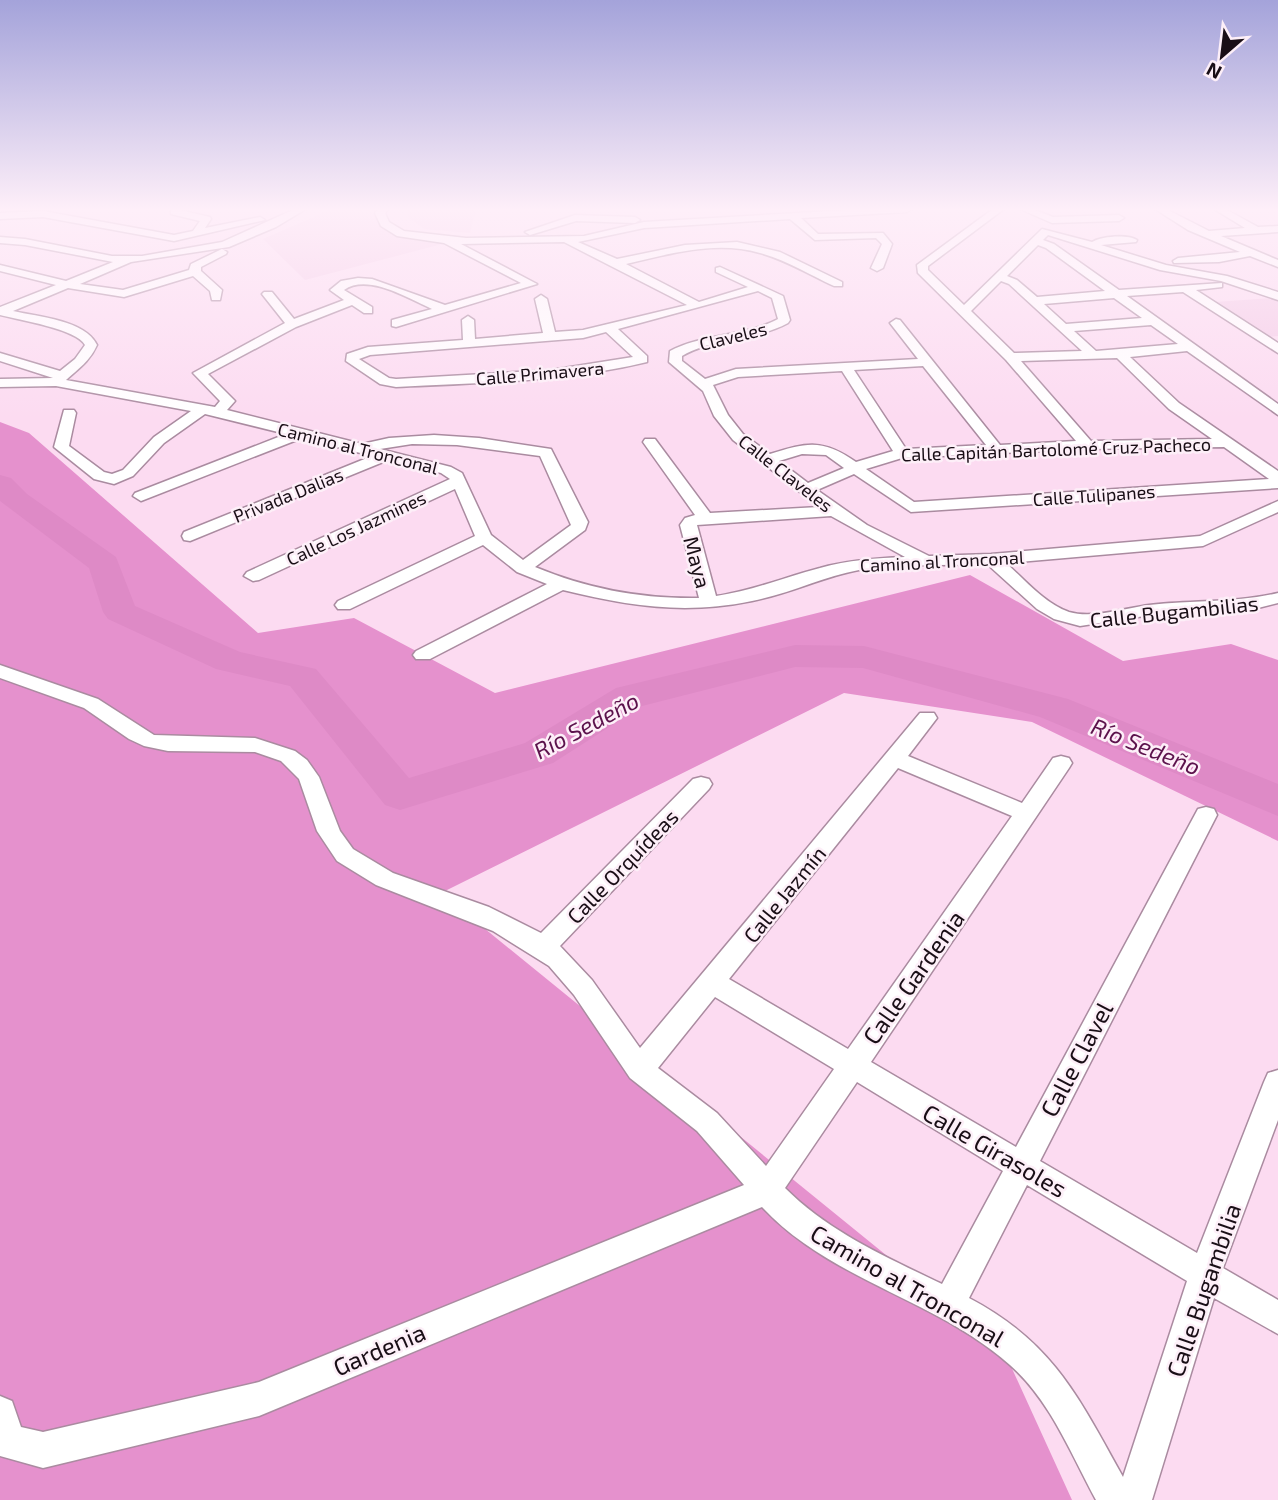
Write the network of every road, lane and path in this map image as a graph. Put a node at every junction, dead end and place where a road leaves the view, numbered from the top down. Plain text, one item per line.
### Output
1 (44, 279) edge
2 (82, 279) edge
3 (171, 279) edge
4 (203, 279) edge
5 (521, 279) edge
6 (648, 279) edge
7 (738, 279) edge
8 (827, 279) edge
9 (933, 279) edge
10 (998, 279) edge
11 (1005, 279) edge
12 (1098, 279) edge
13 (1224, 279) edge
14 (838, 284) dead end
15 (1241, 284) junction
16 (68, 285) junction
17 (757, 288) junction
18 (1185, 288) junction
19 (1118, 293) junction
20 (268, 294) dead end
21 (1278, 296) edge
22 (216, 298) dead end
23 (541, 299) dead end
24 (354, 301) junction
25 (1035, 301) junction
26 (698, 306) junction
27 (441, 309) junction
28 (368, 310) dead end
29 (965, 310) junction
30 (1, 311) edge
31 (468, 320) dead end
32 (1154, 321) junction
33 (396, 323) dead end
34 (897, 323) dead end
35 (292, 324) junction
36 (609, 328) junction
37 (1064, 328) junction
38 (550, 336) junction
39 (469, 343) junction
40 (1190, 347) junction
41 (1278, 349) edge
42 (676, 354) joint
43 (1091, 354) junction
44 (1120, 354) junction
45 (0, 357) edge
46 (1011, 357) junction
47 (928, 362) junction
48 (845, 366) junction
49 (59, 379) junction
50 (0, 383) edge
51 (704, 384) junction
52 (211, 411) junction
53 (1278, 411) edge
54 (69, 413) dead end
55 (301, 433) junction
56 (650, 442) dead end
57 (1227, 443) junction
58 (1087, 445) junction
59 (362, 449) junction
60 (996, 449) junction
61 (902, 454) junction
62 (386, 455) junction
63 (768, 460) junction
64 (859, 468) junction
65 (1278, 480) edge
66 (459, 481) junction
67 (807, 489) junction
68 (141, 496) dead end
69 (1278, 506) edge
70 (834, 511) junction
71 (1257, 515) junction
72 (698, 519) junction
73 (1278, 524) edge
74 (190, 536) dead end
75 (484, 538) junction
76 (991, 559) junction
77 (927, 561) junction
78 (523, 568) junction
79 (253, 576) dead end
80 (561, 584) junction
81 (1278, 598) edge
82 (709, 603) junction
83 (344, 605) dead end
84 (423, 655) dead end
85 (0, 671) edge
86 (927, 718) dead end
87 (894, 758) junction
88 (1061, 763) dead end
89 (701, 784) dead end
90 (1026, 813) junction
91 (1206, 815) dead end
92 (543, 947) junction
93 (712, 982) junction
94 (852, 1066) junction
95 (640, 1069) junction
96 (1278, 1082) edge
97 (1020, 1164) junction
98 (766, 1191) junction
99 (1205, 1274) junction
100 (948, 1305) junction
101 (1278, 1318) edge
102 (0, 1413) edge
103 (1116, 1500) edge
104 (1135, 1500) edge

1 - 16 street
2 - 16 street
3 - 16 street
4 - 22 street
5 - 27 street
6 - 26 street
7 - 17 street
8 - 14 street
9 - 29 street
10 - 29 street
11 - 25 street
12 - 19 street
13 - 15 street
15 - 18 street
15 - 21 street
16 - 30 street
17 - 26 street
17 - 42 street, Claveles
18 - 19 street
18 - 41 street
19 - 25 street
19 - 32 street
20 - 35 street
23 - 38 street
24 - 27 street
24 - 28 street
24 - 35 street
25 - 37 street
26 - 36 street
27 - 33 street
29 - 46 street
30 - 49 street
31 - 39 street
32 - 37 street
32 - 40 street
34 - 47 street
35 - 52 street
36 - 38 street
36 - 39 street, Calle Primavera
37 - 43 street
38 - 39 street
40 - 44 street
40 - 53 street
42 - 51 street, Calle Claveles
43 - 44 street
43 - 46 street
44 - 57 street
45 - 49 street
46 - 58 street
47 - 48 street
47 - 60 street
48 - 51 street
48 - 61 street
49 - 50 street, Camino al Tronconal
49 - 52 street, Camino al Tronconal
51 - 63 street, Calle Claveles
52 - 54 street
52 - 55 street, Camino al Tronconal
55 - 59 street, Camino al Tronconal
55 - 68 street
56 - 72 street
57 - 58 street, Calle Capitán Bartolomé Cruz Pacheco
57 - 65 street
58 - 60 street, Calle Capitán Bartolomé Cruz Pacheco
59 - 62 street, Camino al Tronconal
59 - 78 street
60 - 61 street, Calle Capitán Bartolomé Cruz Pacheco
61 - 64 street, Calle Capitán Bartolomé Cruz Pacheco
62 - 66 street, Camino al Tronconal
62 - 74 street, Privada Dalias
63 - 64 street
63 - 67 street, Calle Claveles
64 - 65 street, Calle Tulipanes
64 - 67 street, Calle Capitán Bartolomé Cruz Pacheco
66 - 75 street, Camino al Tronconal
66 - 79 street, Calle Los Jazmines
67 - 70 street, Calle Claveles
69 - 71 street, Camino al Tronconal
70 - 72 street
70 - 77 street, Calle Claveles
71 - 73 street
71 - 76 street, Camino al Tronconal
72 - 82 street, Maya
75 - 78 street, Camino al Tronconal
75 - 83 street
76 - 77 street, Camino al Tronconal
76 - 81 street, Calle Bugambilias
77 - 82 street, Camino al Tronconal
78 - 80 street, Camino al Tronconal
80 - 82 street, Camino al Tronconal
80 - 84 street
85 - 92 street, Camino al Tronconal
86 - 87 street, Calle Jazmín
87 - 90 street
87 - 93 street, Calle Jazmín
88 - 90 street, Calle Gardenia
89 - 92 street, Calle Orquídeas
90 - 94 street, Calle Gardenia
91 - 97 street, Calle Clavel
92 - 95 street, Camino al Tronconal
93 - 94 street, Calle Girasoles
93 - 95 street, Calle Jazmín
94 - 97 street, Calle Girasoles
94 - 98 street, Calle Gardenia
95 - 98 street, Camino al Tronconal
96 - 99 street, Calle Bugambilia
97 - 99 street, Calle Girasoles
97 - 100 street, Calle Clavel
98 - 100 street, Camino al Tronconal
98 - 102 street, Gardenia
99 - 101 street, Calle Girasoles
99 - 104 street, Calle Bugambilia
100 - 103 street, Camino al Tronconal

